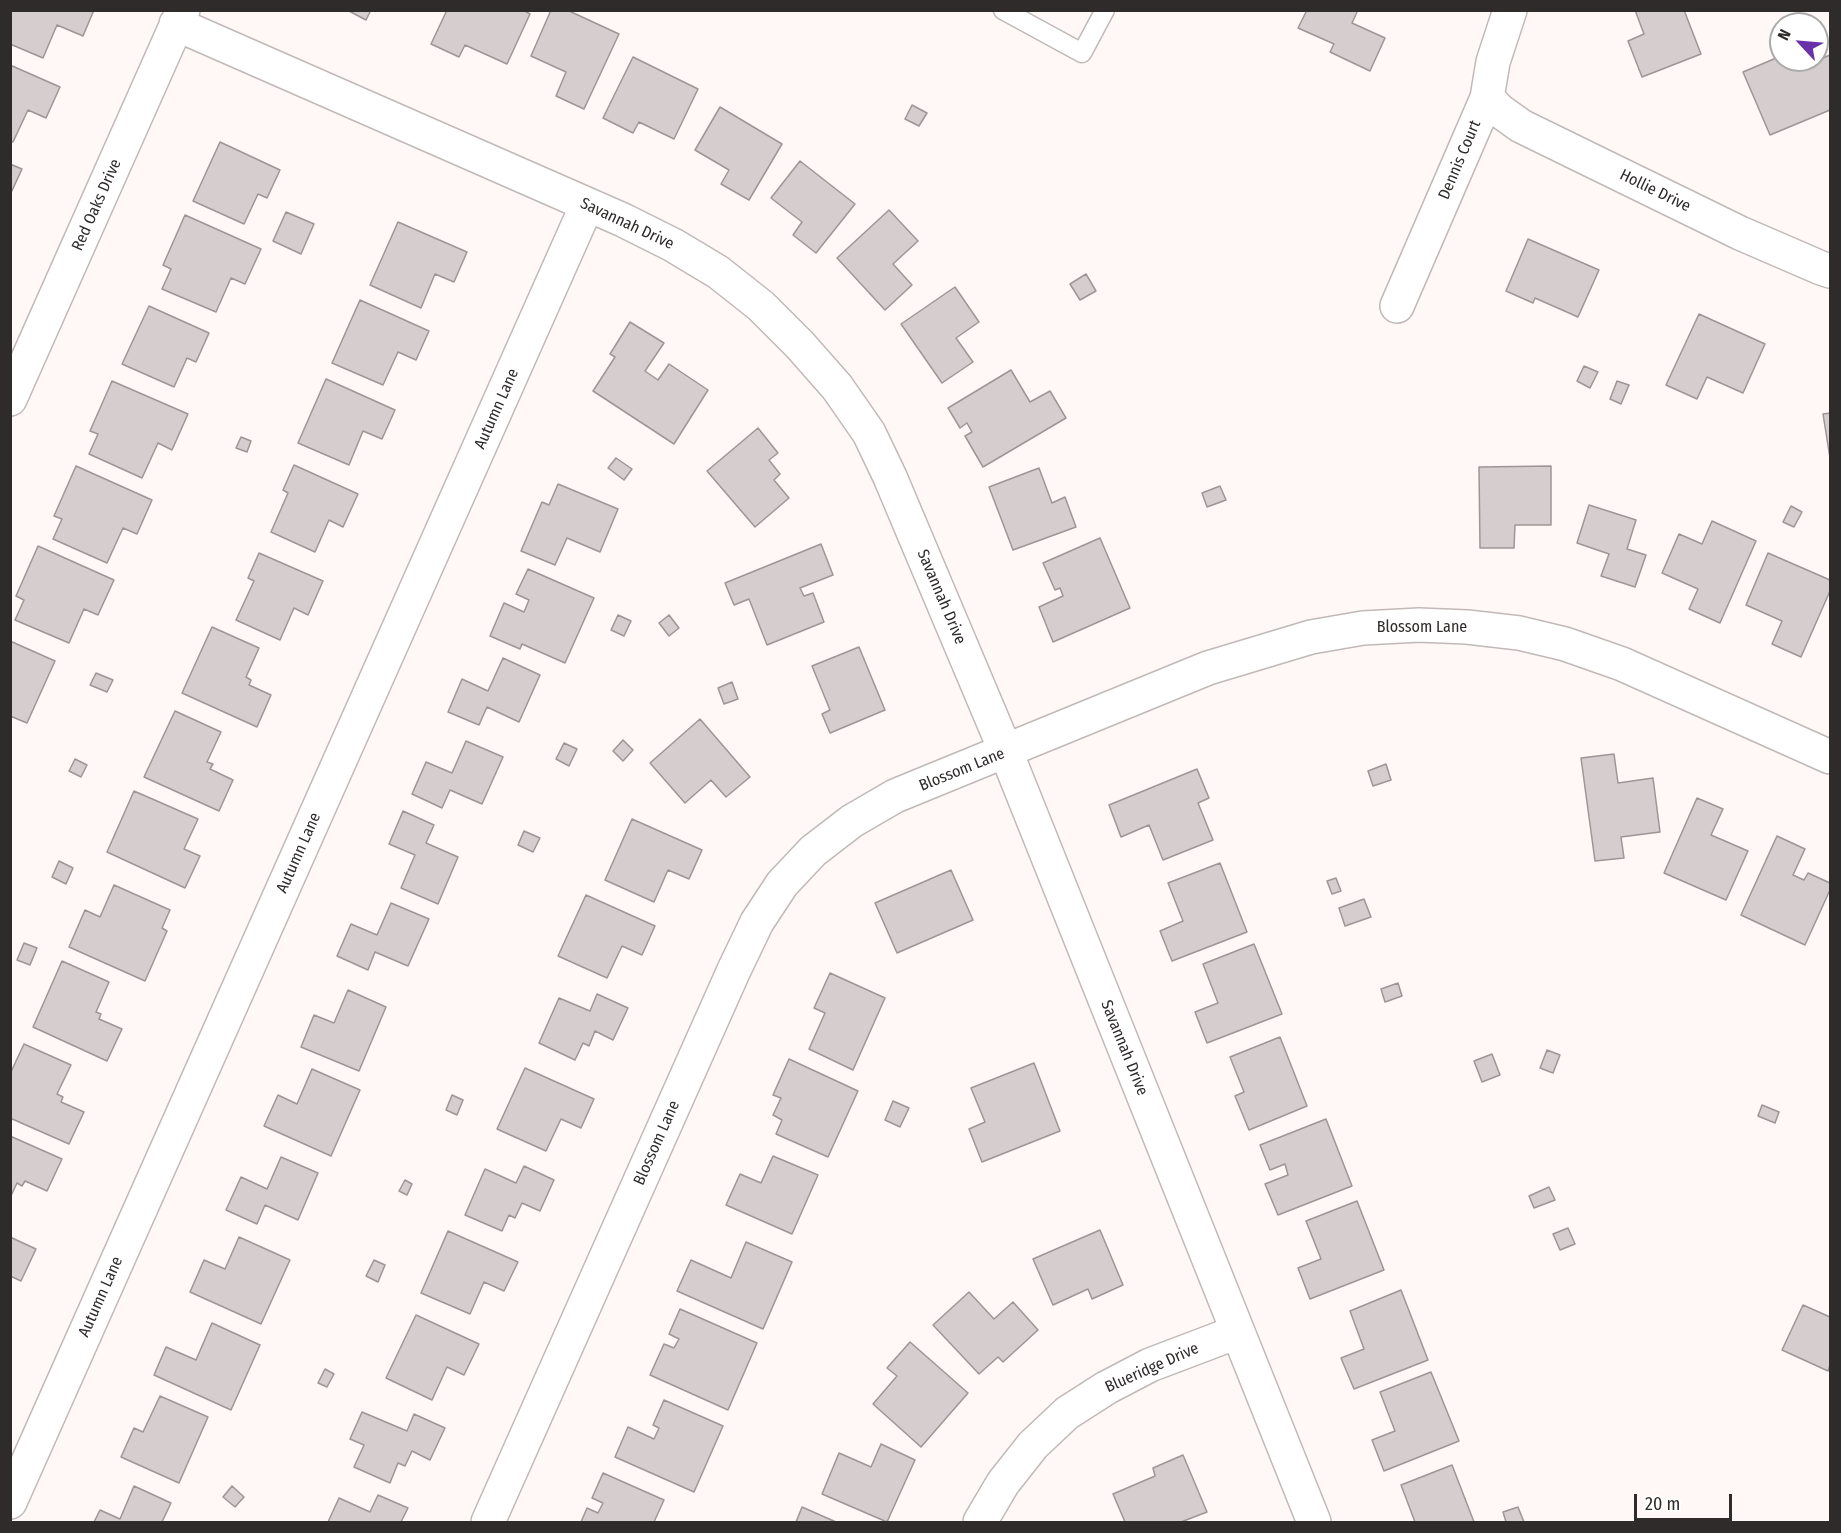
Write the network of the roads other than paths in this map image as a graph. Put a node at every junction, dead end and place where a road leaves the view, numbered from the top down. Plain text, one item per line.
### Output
1 (1003, 10) edge
2 (1105, 10) edge
3 (1510, 10) edge
4 (179, 17) edge
5 (1487, 98) junction
6 (587, 205) junction
7 (1830, 271) edge
8 (1397, 306) dead end
9 (10, 399) edge
10 (1006, 752) junction
11 (1830, 757) edge
12 (1237, 1332) junction
13 (10, 1502) edge
14 (488, 1522) edge
15 (980, 1522) edge
16 (1314, 1522) edge

1 - 2 lane
3 - 5 street, Dennis Court
4 - 6 street, Savannah Drive
4 - 9 street, Red Oaks Drive
5 - 7 street, Hollie Drive
5 - 8 street, Dennis Court
6 - 10 street, Savannah Drive
6 - 13 street, Autumn Lane
10 - 11 street, Blossom Lane
10 - 12 street, Savannah Drive
10 - 14 street, Blossom Lane
12 - 15 street, Blueridge Drive
12 - 16 street, Savannah Drive

